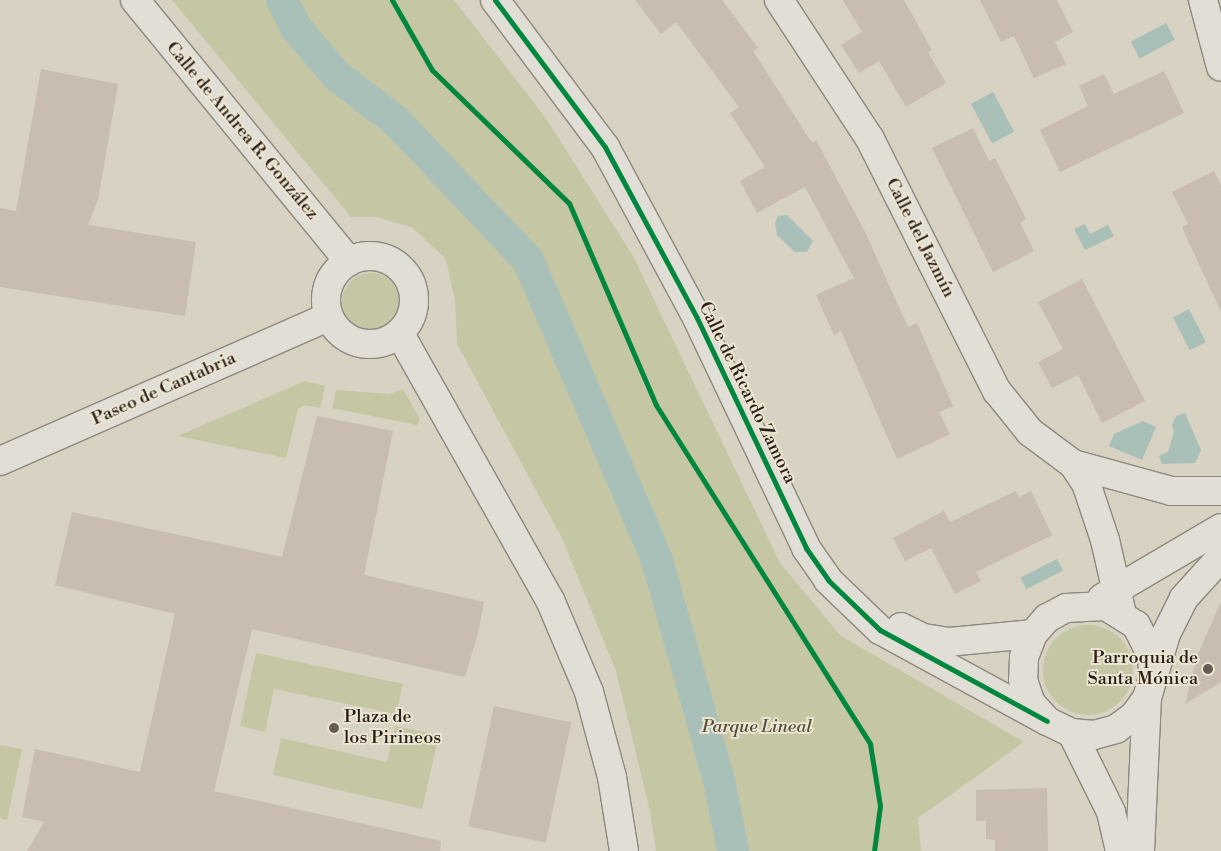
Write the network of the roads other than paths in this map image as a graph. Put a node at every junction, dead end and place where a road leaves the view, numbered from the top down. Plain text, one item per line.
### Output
1 (135, 0) edge
2 (495, 0) edge
3 (779, 0) edge
4 (1203, 0) edge
5 (1221, 67) edge
6 (349, 261) junction
7 (328, 317) junction
8 (400, 334) junction
9 (0, 461) edge
10 (1073, 464) junction
11 (1221, 491) edge
12 (1221, 528) edge
13 (1221, 557) edge
14 (853, 601) junction
15 (1119, 603) junction
16 (1033, 634) junction
17 (1150, 685) junction
18 (1047, 720) junction
19 (1072, 733) junction
20 (624, 851) edge
21 (1120, 851) edge
22 (1140, 851) edge

1 - 6 street, Calle de Andrea R. González
2 - 14 street, Calle de Ricardo Zamora
3 - 10 street, Calle del Jazmín
4 - 5 street
6 - 7 street
6 - 8 street
7 - 8 street
7 - 9 street, Paseo de Cantabria
8 - 20 street
10 - 11 street, Calle del Jazmín
10 - 15 street, Calle del Jazmín
12 - 15 street
13 - 17 street
14 - 16 street, Calle de Ricardo Zamora
14 - 18 street, Calle de Ricardo Zamora
15 - 16 street
15 - 17 street
16 - 18 street
17 - 19 street
17 - 22 street
18 - 19 street
19 - 21 street

